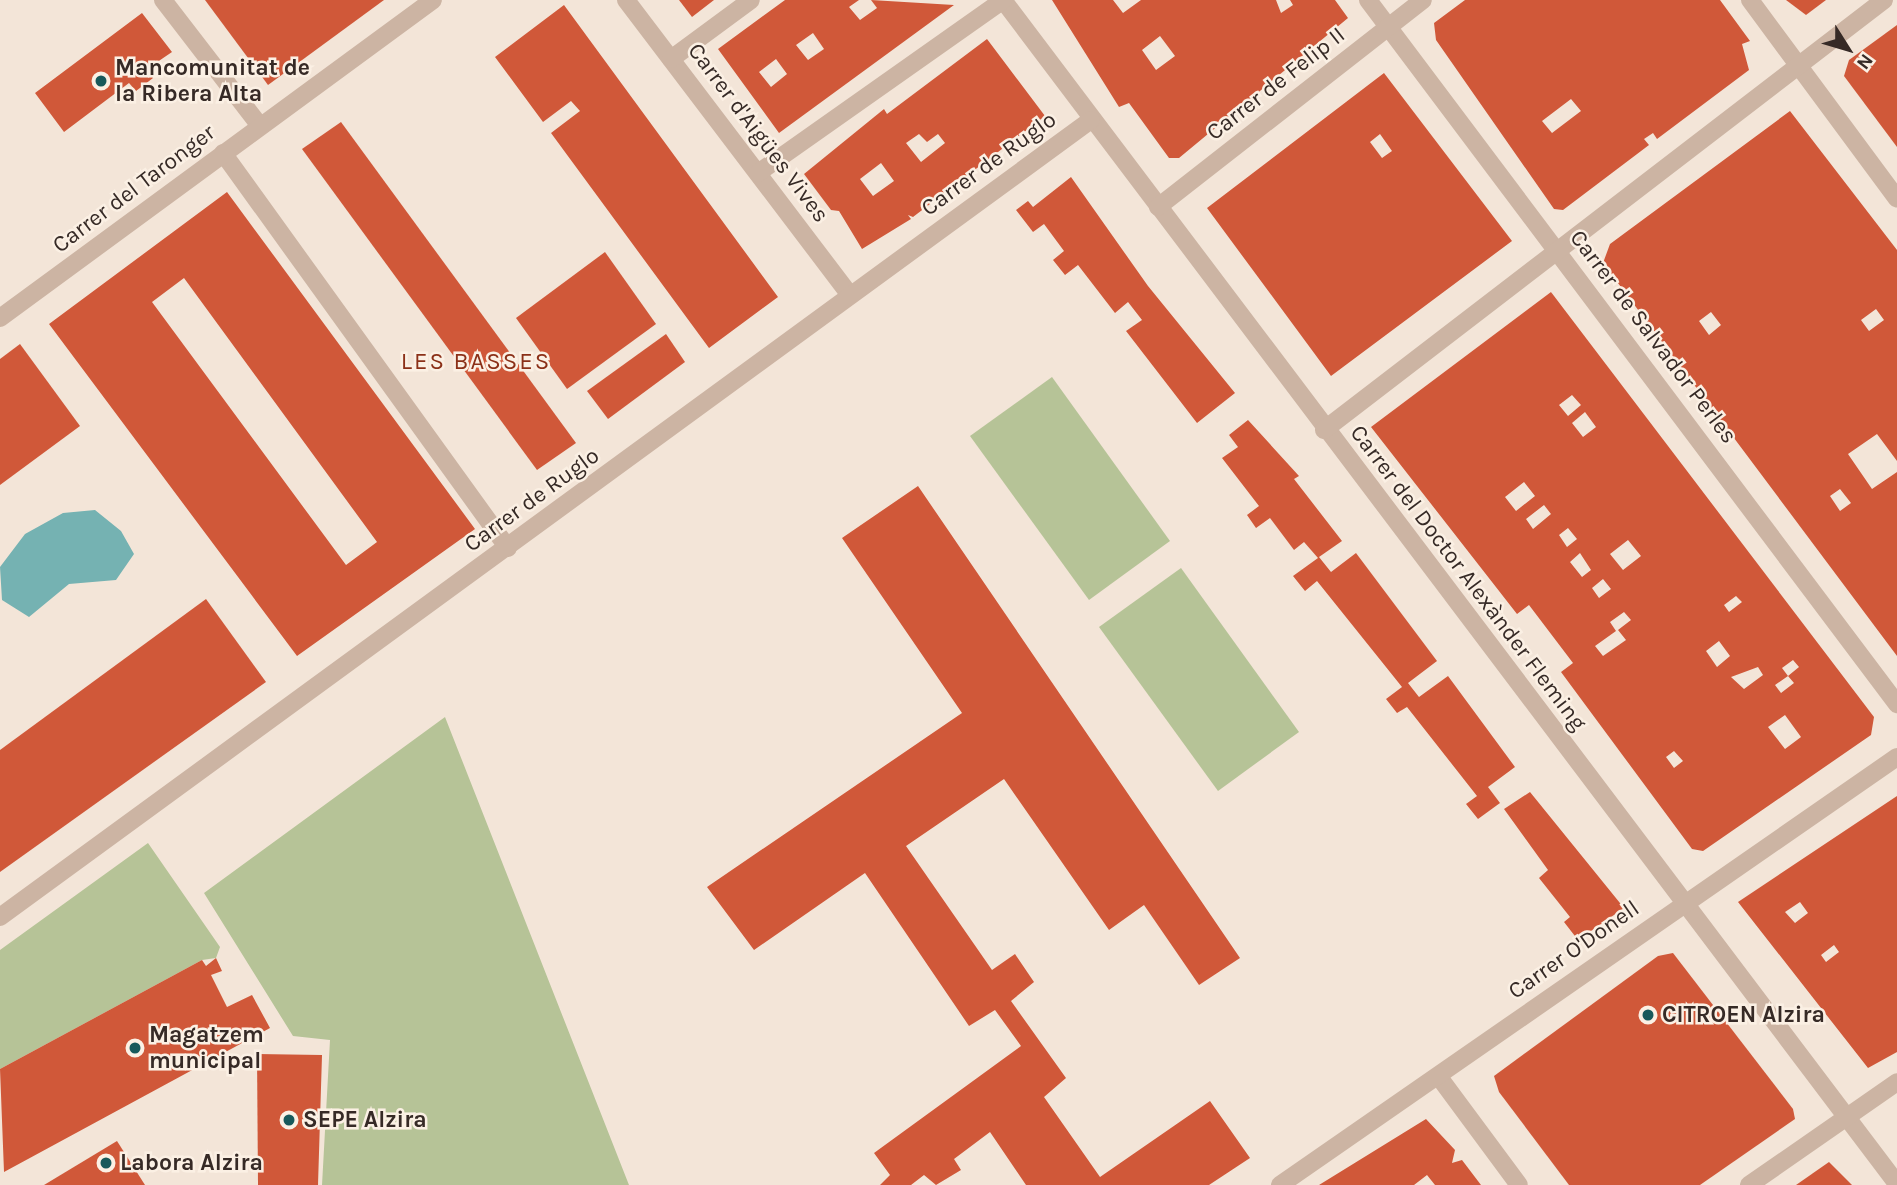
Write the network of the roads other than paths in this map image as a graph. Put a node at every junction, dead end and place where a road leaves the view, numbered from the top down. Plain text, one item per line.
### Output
1 (163, 0) edge
2 (433, 0) edge
3 (626, 0) edge
4 (751, 0) edge
5 (1003, 0) edge
6 (1368, 0) edge
7 (1423, 0) edge
8 (1749, 0) edge
9 (1884, 0) edge
10 (1389, 27) junction
11 (671, 59) junction
12 (1799, 66) junction
13 (1091, 120) junction
14 (260, 126) junction
15 (223, 153) junction
16 (758, 173) junction
17 (1897, 199) edge
18 (1158, 207) junction
19 (1556, 249) junction
20 (850, 295) junction
21 (0, 318) edge
22 (1324, 430) junction
23 (508, 548) junction
24 (1897, 704) edge
25 (1897, 757) edge
26 (1686, 902) junction
27 (0, 917) edge
28 (1439, 1077) junction
29 (1897, 1082) edge
30 (1846, 1116) junction
31 (1897, 1184) edge
32 (1280, 1185) edge
33 (1519, 1185) edge
34 (1749, 1185) edge

1 - 14 street
2 - 14 street, Carrer del Taronger
3 - 11 street, Carrer d'Aigües Vives
4 - 11 street
5 - 13 street, Carrer del Doctor Alexànder Fleming
5 - 16 street
6 - 10 street, Carrer de Salvador Perles
7 - 10 street, Carrer de Felip II
8 - 12 street
9 - 12 street
10 - 18 street, Carrer de Felip II
10 - 19 street, Carrer de Salvador Perles
11 - 16 street, Carrer d'Aigües Vives
12 - 17 street
12 - 19 street
13 - 18 street, Carrer del Doctor Alexànder Fleming
13 - 20 street, Carrer de Ruglo
14 - 15 street, Carrer del Taronger
15 - 21 street, Carrer del Taronger
15 - 23 street
16 - 20 street, Carrer d'Aigües Vives
18 - 22 street, Carrer del Doctor Alexànder Fleming
19 - 22 street
19 - 24 street, Carrer de Salvador Perles
20 - 23 street, Carrer de Ruglo
22 - 26 street, Carrer del Doctor Alexànder Fleming
23 - 27 street, Carrer de Ruglo
25 - 26 street, Carrer O'Donell
26 - 28 street, Carrer O'Donell
26 - 30 street, Carrer del Doctor Alexànder Fleming
28 - 32 street, Carrer O'Donell
28 - 33 street
29 - 30 street
30 - 31 street, Carrer del Doctor Alexànder Fleming
30 - 34 street

